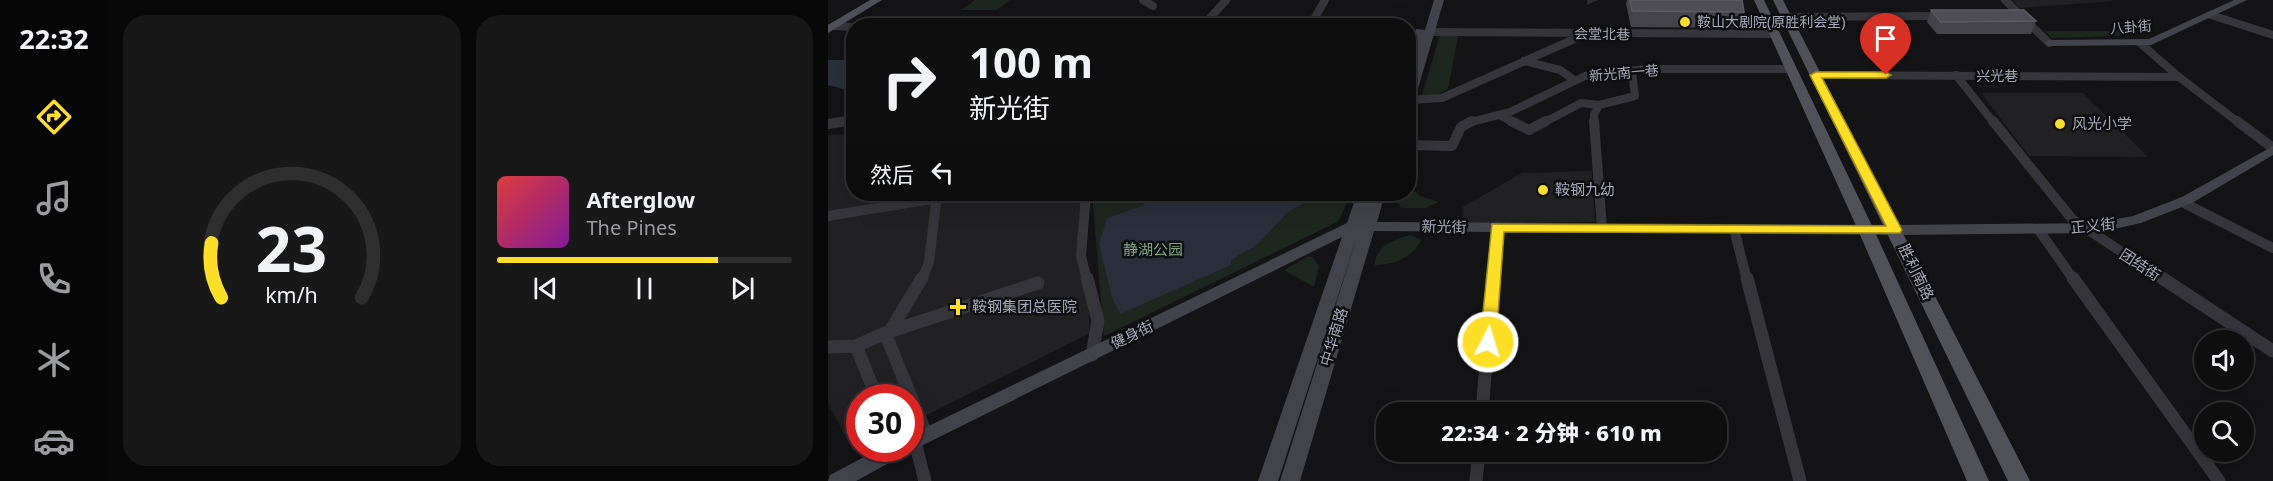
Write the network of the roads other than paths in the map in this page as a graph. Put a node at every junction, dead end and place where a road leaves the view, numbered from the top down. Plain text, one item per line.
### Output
1 (862, 0) edge
2 (877, 0) edge
3 (1143, 0) edge
4 (1226, 0) edge
5 (1325, 0) edge
6 (1431, 0) edge
7 (1439, 0) edge
8 (1759, 0) edge
9 (1778, 0) edge
10 (2005, 0) edge
11 (2240, 0) edge
12 (1154, 6) dead end
13 (2211, 15) junction
14 (1951, 16) edge
15 (2005, 16) edge
16 (2022, 16) junction
17 (1786, 17) junction
18 (1209, 18) edge
19 (1315, 18) edge
20 (830, 25) edge
21 (846, 26) edge
22 (1430, 32) junction
23 (1586, 34) junction
24 (1774, 34) junction
25 (2273, 35) edge
26 (1416, 42) edge
27 (2049, 43) joint
28 (2140, 43) junction
29 (1524, 61) junction
30 (1790, 69) junction
31 (1632, 71) junction
32 (1816, 75) junction
33 (1956, 75) junction
34 (2179, 77) junction
35 (1416, 78) edge
36 (1574, 80) junction
37 (1416, 100) edge
38 (1599, 105) junction
39 (1500, 116) junction
40 (846, 121) edge
41 (828, 124) edge
42 (1416, 145) edge
43 (2271, 153) edge
44 (908, 201) edge
45 (935, 201) edge
46 (1085, 201) edge
47 (1363, 201) edge
48 (1374, 201) edge
49 (2182, 202) junction
50 (828, 216) edge
51 (1360, 226) junction
52 (1497, 227) junction
53 (1602, 228) junction
54 (1734, 229) junction
55 (2038, 229) junction
56 (2083, 229) junction
57 (1866, 230) junction
58 (1895, 230) junction
59 (2273, 248) edge
60 (1038, 283) dead end
61 (887, 332) junction
62 (856, 346) junction
63 (828, 347) edge
64 (2273, 351) edge
65 (1092, 355) junction
66 (871, 384) edge
67 (897, 384) edge
68 (1483, 402) edge
69 (924, 437) edge
70 (874, 462) edge
71 (916, 462) edge
72 (1478, 462) edge
73 (837, 481) edge
74 (925, 481) edge
75 (1268, 481) edge
76 (1290, 481) edge
77 (1476, 481) edge
78 (1800, 481) edge
79 (1978, 481) edge
80 (2019, 481) edge
81 (2219, 481) edge

1 - 20 main road
2 - 20 main road
3 - 12 street
4 - 18 street
5 - 19 street
6 - 26 main road
7 - 22 main road
8 - 24 main road, 胜利南路
9 - 17 main road, 胜利南路
10 - 16 street
11 - 13 main road, 八卦街
13 - 25 street
13 - 28 main road, 八卦街
14 - 17 street
15 - 16 street
16 - 27 street
17 - 32 main road, 胜利南路
20 - 21 street
22 - 23 street, 会堂北巷
22 - 35 main road
23 - 24 street, 会堂北巷
23 - 29 street
24 - 30 main road, 胜利南路
27 - 28 main road, 八卦街
28 - 34 street
29 - 36 street
29 - 37 street
30 - 31 street, 新光南一巷
30 - 57 main road, 胜利南路
31 - 36 street, 新光南一巷
31 - 38 street
32 - 33 street, 兴光巷
32 - 58 main road, 胜利南路
33 - 34 street, 兴光巷
33 - 56 street, 团结街
34 - 43 street
36 - 39 street, 新光南一巷
38 - 39 street
38 - 53 street
39 - 42 street, 新光南一巷
40 - 41 street
43 - 49 main road, 正义街
44 - 50 street
45 - 61 street
46 - 65 street
47 - 51 main road
48 - 51 main road, 中华南路
49 - 56 main road, 正义街
49 - 59 street
51 - 52 main road, 新光街
51 - 65 main road, 健身街
51 - 75 main road, 中华南路
51 - 76 main road, 中华南路
52 - 53 main road, 新光街
52 - 68 street
53 - 54 main road, 新光街
54 - 57 main road, 新光街
54 - 78 street
55 - 56 main road, 正义街
55 - 58 main road, 正义街
55 - 81 street
56 - 64 street, 团结街
57 - 58 main road, 新光街
57 - 79 main road, 胜利南路
58 - 80 main road, 胜利南路
60 - 61 street
61 - 62 street
61 - 67 street
62 - 63 street
62 - 66 street
65 - 69 main road, 健身街
70 - 73 main road, 健身街
71 - 74 street
72 - 77 street

